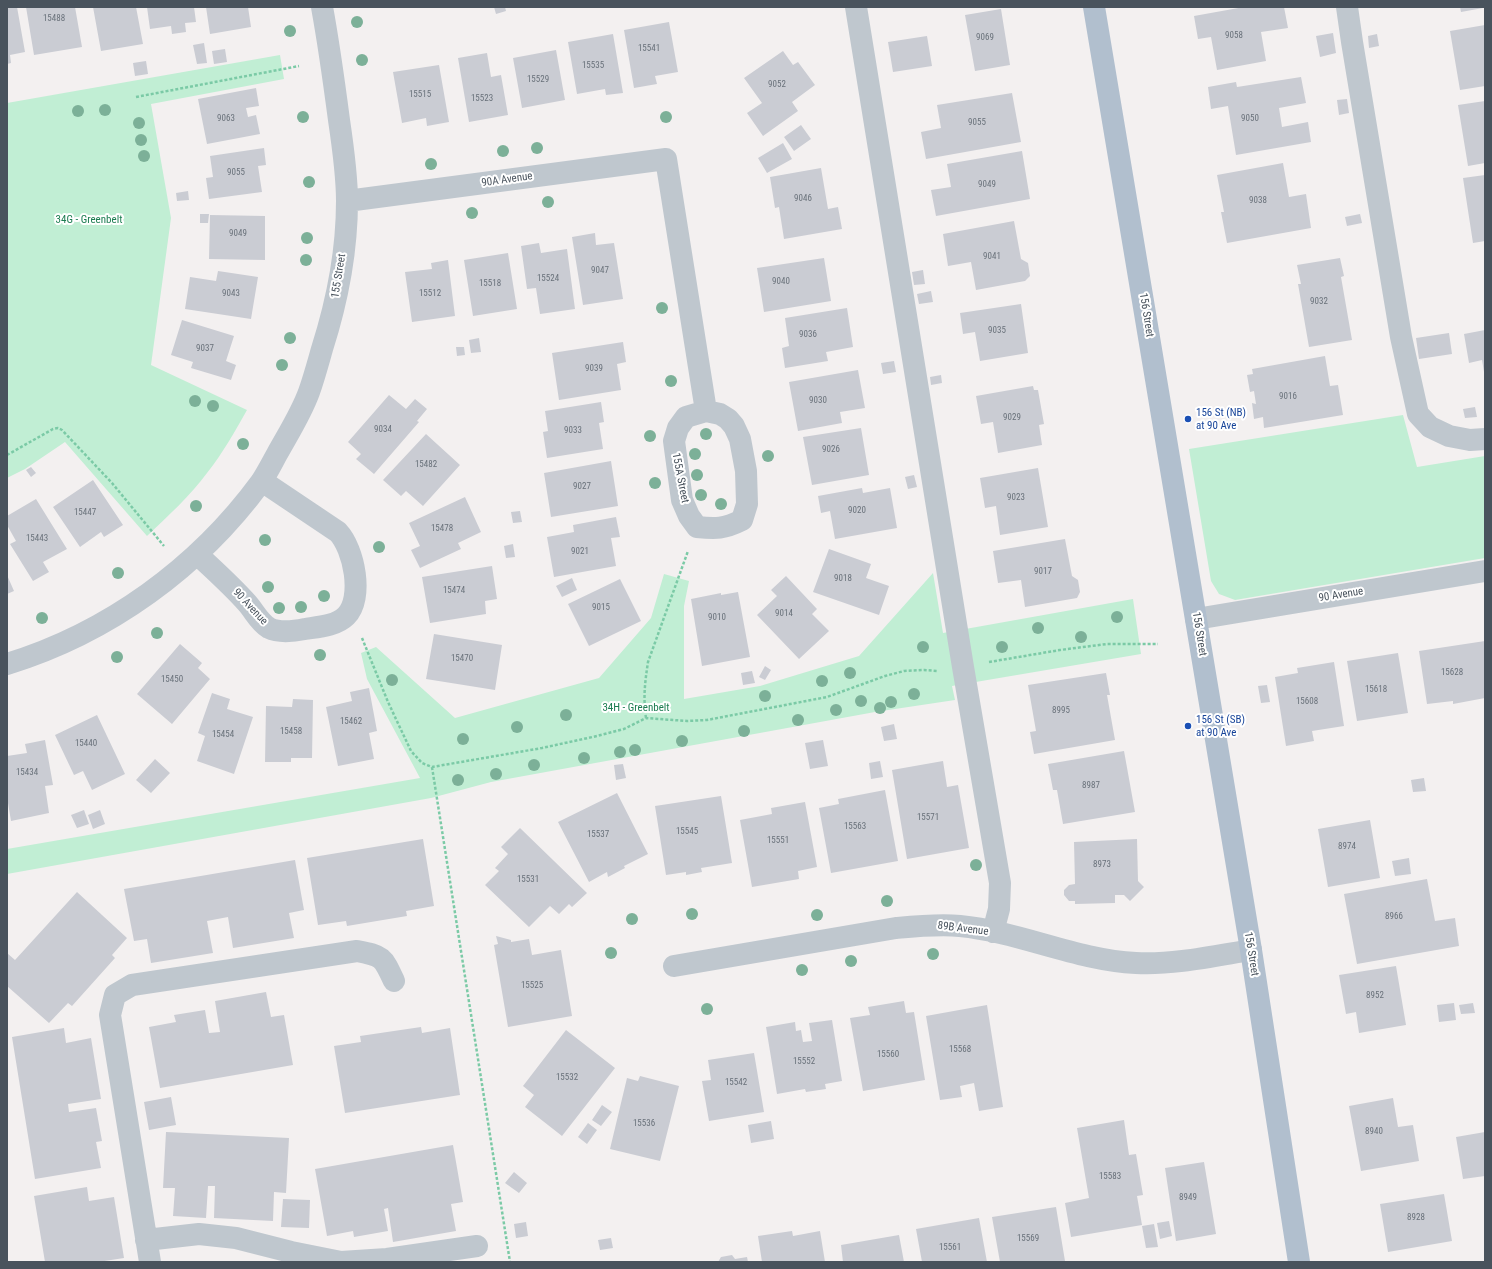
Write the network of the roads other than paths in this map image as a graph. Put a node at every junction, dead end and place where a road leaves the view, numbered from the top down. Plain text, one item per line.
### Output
1 (322, 7) edge
2 (856, 7) edge
3 (1094, 7) edge
4 (1347, 7) edge
5 (347, 201) junction
6 (706, 411) junction
7 (1485, 439) edge
8 (262, 481) junction
9 (197, 554) junction
10 (1485, 571) edge
11 (1196, 619) junction
12 (7, 664) edge
13 (993, 932) junction
14 (1251, 950) junction
15 (674, 966) dead end
16 (394, 981) dead end
17 (146, 1240) junction
18 (477, 1246) dead end
19 (150, 1262) edge
20 (1299, 1262) edge

1 - 5 street, 155 Street
2 - 13 street
3 - 11 main road, 156 Street
4 - 7 street
5 - 6 street, 90A Avenue
5 - 8 street, 155 Street
6 - 6 street, 155A Street
8 - 9 street, 155 Street
8 - 9 street, 90 Avenue
9 - 12 street
10 - 11 street, 90 Avenue
11 - 14 main road, 156 Street
13 - 14 street, 89B Avenue
13 - 15 street, 89B Avenue
14 - 20 main road, 156 Street
16 - 17 street
17 - 18 street
17 - 19 street

